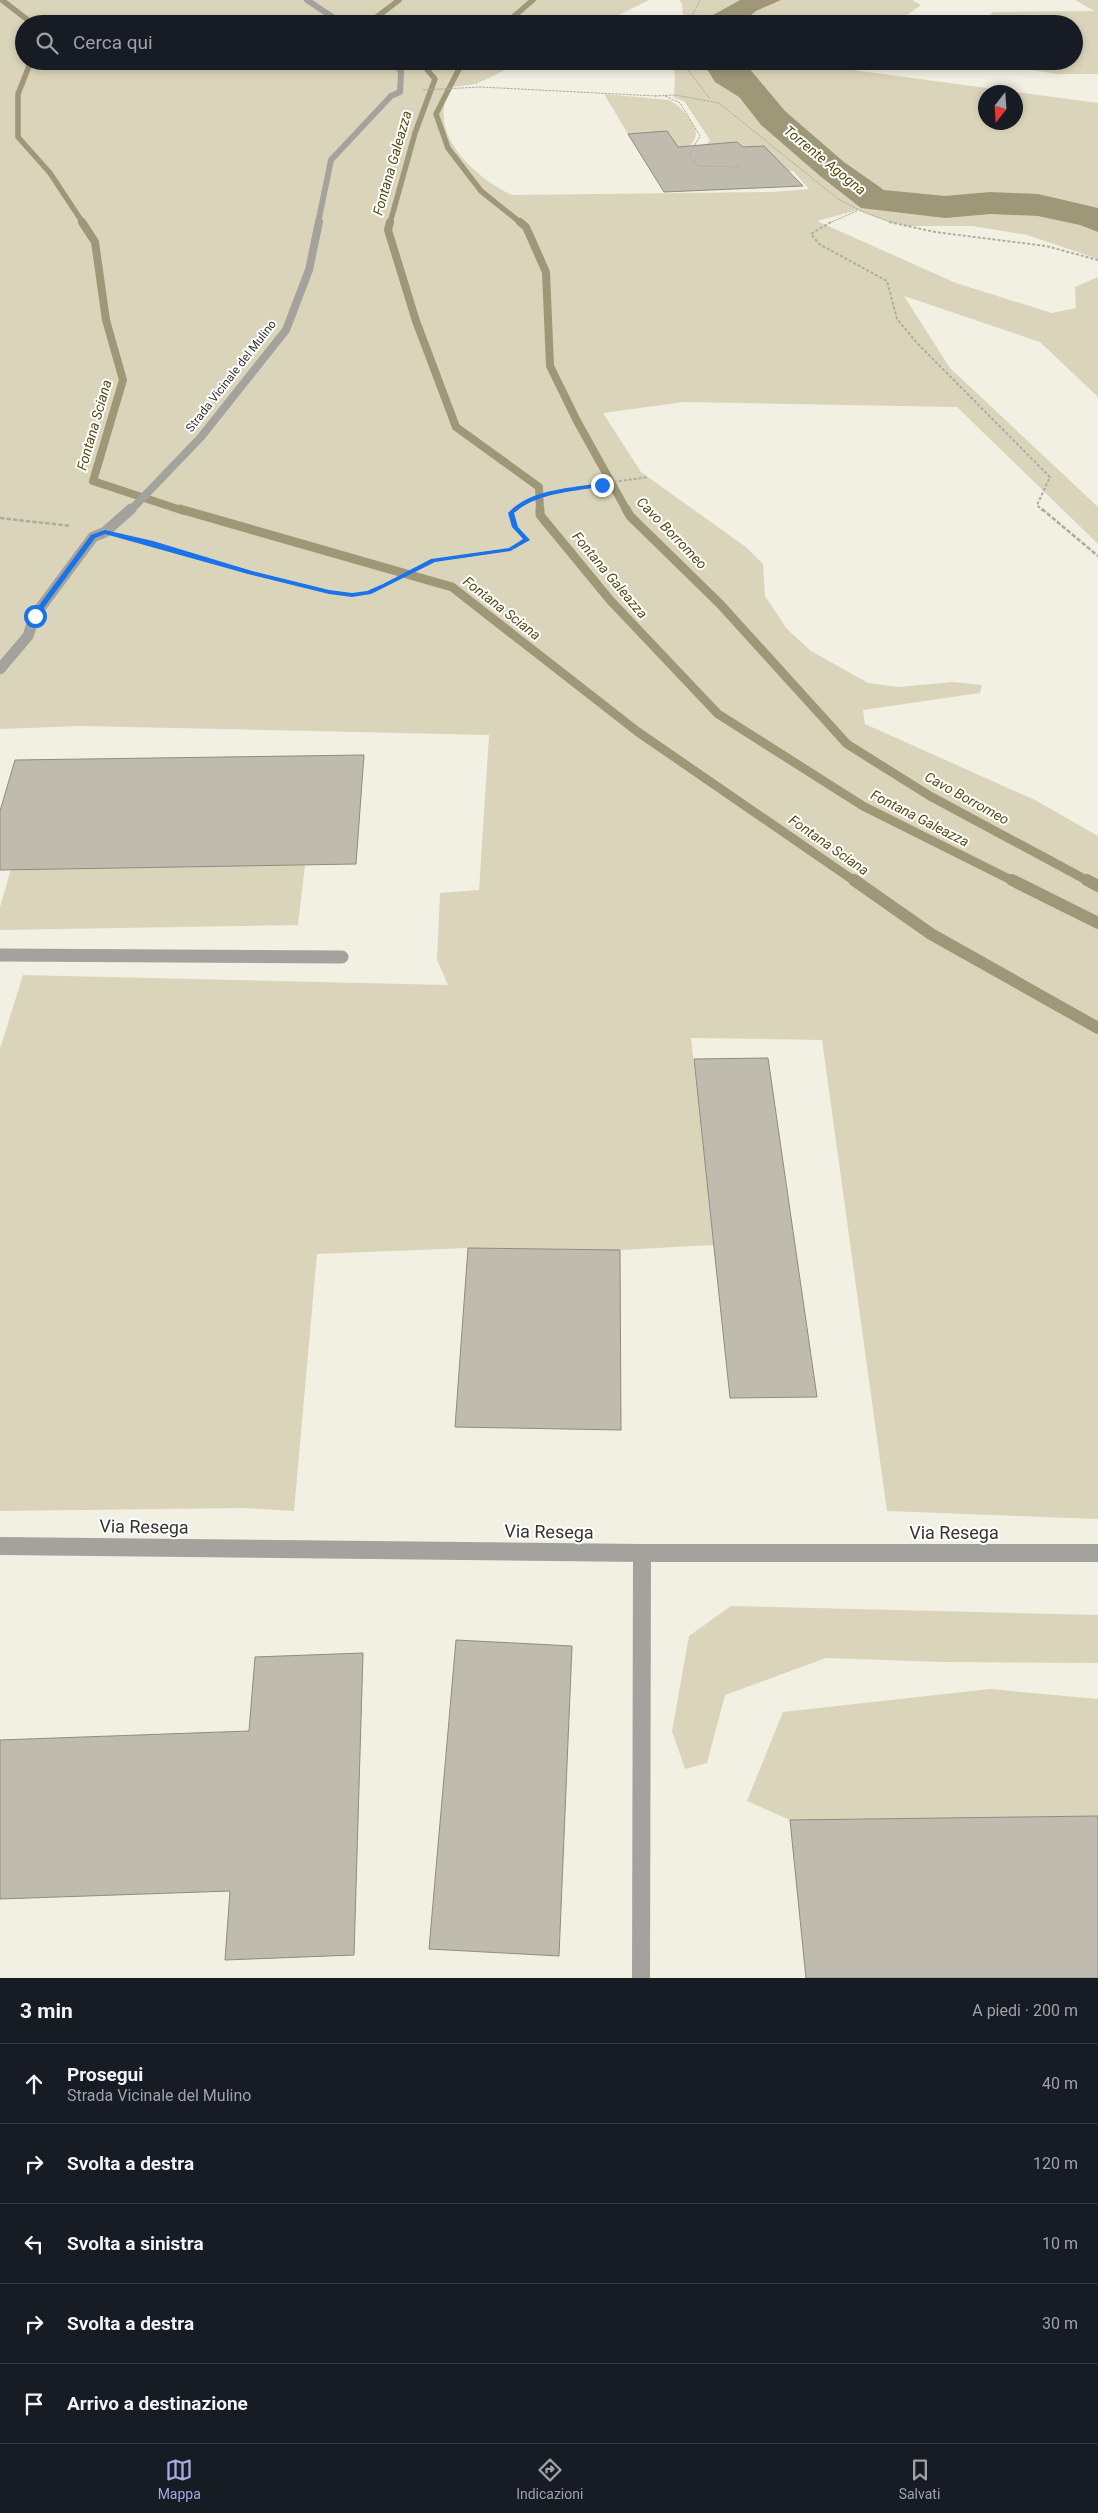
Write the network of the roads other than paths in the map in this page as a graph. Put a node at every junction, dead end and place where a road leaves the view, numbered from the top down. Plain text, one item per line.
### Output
1 (307, 0) edge
2 (329, 15) edge
3 (401, 70) edge
4 (0, 669) edge
5 (0, 955) edge
6 (342, 957) dead end
7 (0, 1546) edge
8 (1098, 1552) edge
9 (642, 1553) junction
10 (641, 1978) edge

1 - 2 street
3 - 4 street, Strada Vicinale del Mulino
5 - 6 street
7 - 9 street, Via Resega
8 - 9 street, Via Resega
9 - 10 street

